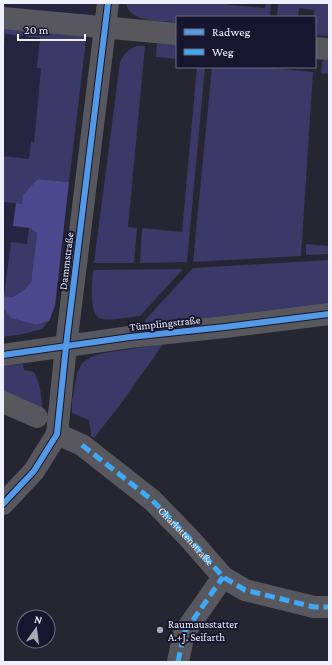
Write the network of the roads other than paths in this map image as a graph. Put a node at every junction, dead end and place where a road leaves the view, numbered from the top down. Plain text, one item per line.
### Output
1 (108, 3) edge
2 (3, 18) edge
3 (105, 28) junction
4 (176, 34) edge
5 (316, 48) edge
6 (329, 49) edge
7 (329, 314) edge
8 (66, 346) junction
9 (3, 355) edge
10 (3, 402) edge
11 (37, 417) dead end
12 (57, 434) junction
13 (3, 504) edge
14 (223, 576) junction
15 (329, 607) edge
16 (178, 662) edge

1 - 3 street, Dammstraße
2 - 3 street
3 - 4 street
3 - 8 street, Dammstraße
5 - 6 street
7 - 8 street, Tümplingstraße
8 - 9 street, Tümplingstraße
8 - 12 street, Dammstraße
10 - 11 street
12 - 13 street, Dammstraße
12 - 14 street, Charlottenstraße
14 - 15 street, Charlottenstraße
14 - 16 street

